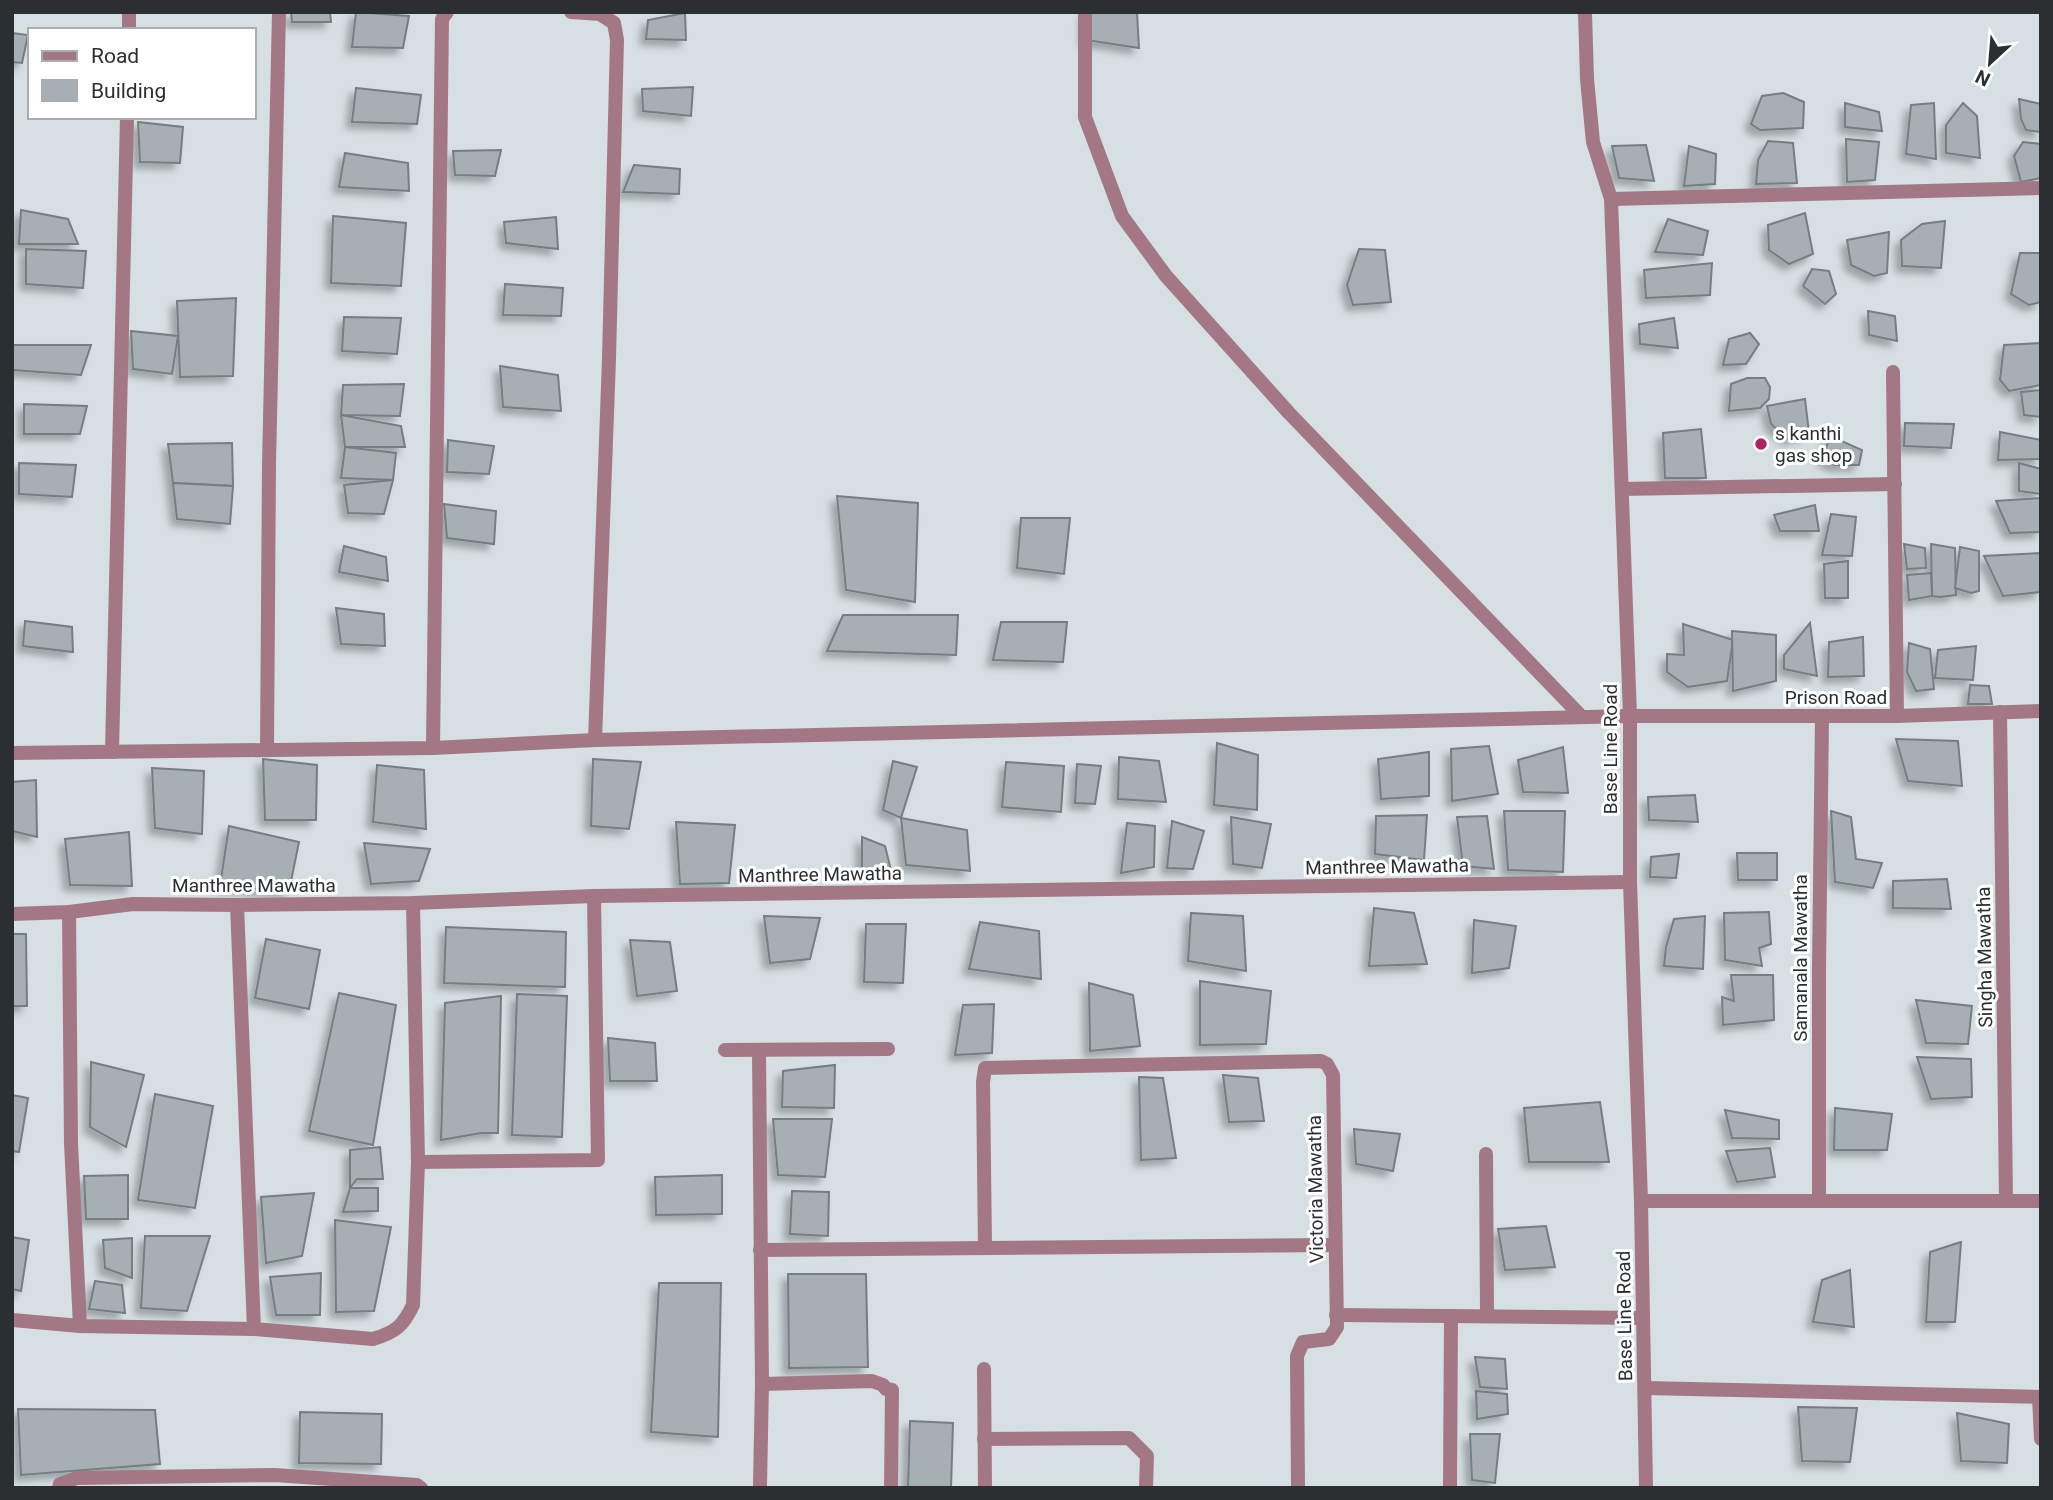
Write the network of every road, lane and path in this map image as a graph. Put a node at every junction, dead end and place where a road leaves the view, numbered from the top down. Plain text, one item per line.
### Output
1 (279, 12) edge
2 (447, 12) edge
3 (571, 12) edge
4 (1085, 12) edge
5 (1586, 12) edge
6 (127, 119) edge
7 (2041, 188) edge
8 (1611, 200) junction
9 (1893, 372) dead end
10 (1895, 484) junction
11 (1622, 489) junction
12 (2000, 712) junction
13 (2041, 712) edge
14 (1630, 716) junction
15 (1822, 716) junction
16 (1898, 716) junction
17 (1582, 717) junction
18 (595, 740) junction
19 (433, 748) junction
20 (267, 749) junction
21 (12, 752) edge
22 (112, 752) junction
23 (1630, 882) junction
24 (594, 896) junction
25 (413, 903) junction
26 (237, 905) junction
27 (69, 912) junction
28 (12, 914) edge
29 (888, 1049) dead end
30 (725, 1050) dead end
31 (759, 1050) junction
32 (1486, 1154) dead end
33 (418, 1162) junction
34 (1641, 1201) junction
35 (1819, 1201) junction
36 (2006, 1201) junction
37 (2041, 1201) edge
38 (1335, 1245) junction
39 (985, 1247) junction
40 (760, 1250) junction
41 (1336, 1315) junction
42 (1487, 1315) junction
43 (1451, 1316) junction
44 (1643, 1318) junction
45 (12, 1320) edge
46 (80, 1326) junction
47 (254, 1329) junction
48 (984, 1369) dead end
49 (762, 1384) junction
50 (1645, 1388) junction
51 (2040, 1396) edge
52 (984, 1439) junction
53 (2041, 1439) edge
54 (276, 1482) edge
55 (760, 1485) dead end
56 (59, 1488) edge
57 (421, 1488) edge
58 (891, 1488) edge
59 (985, 1488) edge
60 (1146, 1488) edge
61 (1298, 1488) edge
62 (1450, 1488) edge
63 (1646, 1488) edge

1 - 20 street
2 - 19 street
3 - 18 street
4 - 17 street
5 - 8 street, Base Line Road
6 - 22 street
7 - 8 street
8 - 11 street, Base Line Road
9 - 10 street
10 - 11 street
10 - 16 street
11 - 14 street, Base Line Road
12 - 13 street, Prison Road
12 - 16 street, Prison Road
12 - 36 street, Singha Mawatha
14 - 15 street, Prison Road
14 - 17 street, Prison Road
14 - 23 street, Base Line Road
15 - 16 street, Prison Road
15 - 35 street, Samanala Mawatha
17 - 18 street, Prison Road
18 - 19 street, Prison Road
19 - 20 street, Prison Road
20 - 22 street, Prison Road
21 - 22 street, Prison Road
23 - 24 street, Manthree Mawatha
23 - 34 street, Base Line Road
24 - 25 street, Manthree Mawatha
24 - 33 street
25 - 26 street, Manthree Mawatha
25 - 33 street
26 - 27 street, Manthree Mawatha
26 - 47 street
27 - 28 street, Manthree Mawatha
27 - 46 street
29 - 31 street
30 - 31 street
31 - 40 street
32 - 42 street
33 - 47 street
34 - 35 street
34 - 44 street, Base Line Road
35 - 36 street
36 - 37 street
38 - 39 street
38 - 39 street, Victoria Mawatha
38 - 41 street, Victoria Mawatha
39 - 40 street
40 - 49 street
41 - 43 street
41 - 61 street
42 - 43 street
42 - 44 street
43 - 62 street
44 - 50 street, Base Line Road
45 - 46 street
46 - 47 street
48 - 52 street
49 - 55 street
49 - 58 street
50 - 51 street
50 - 63 street, Base Line Road
51 - 53 street
52 - 59 street
52 - 60 street
54 - 56 street
54 - 57 street

